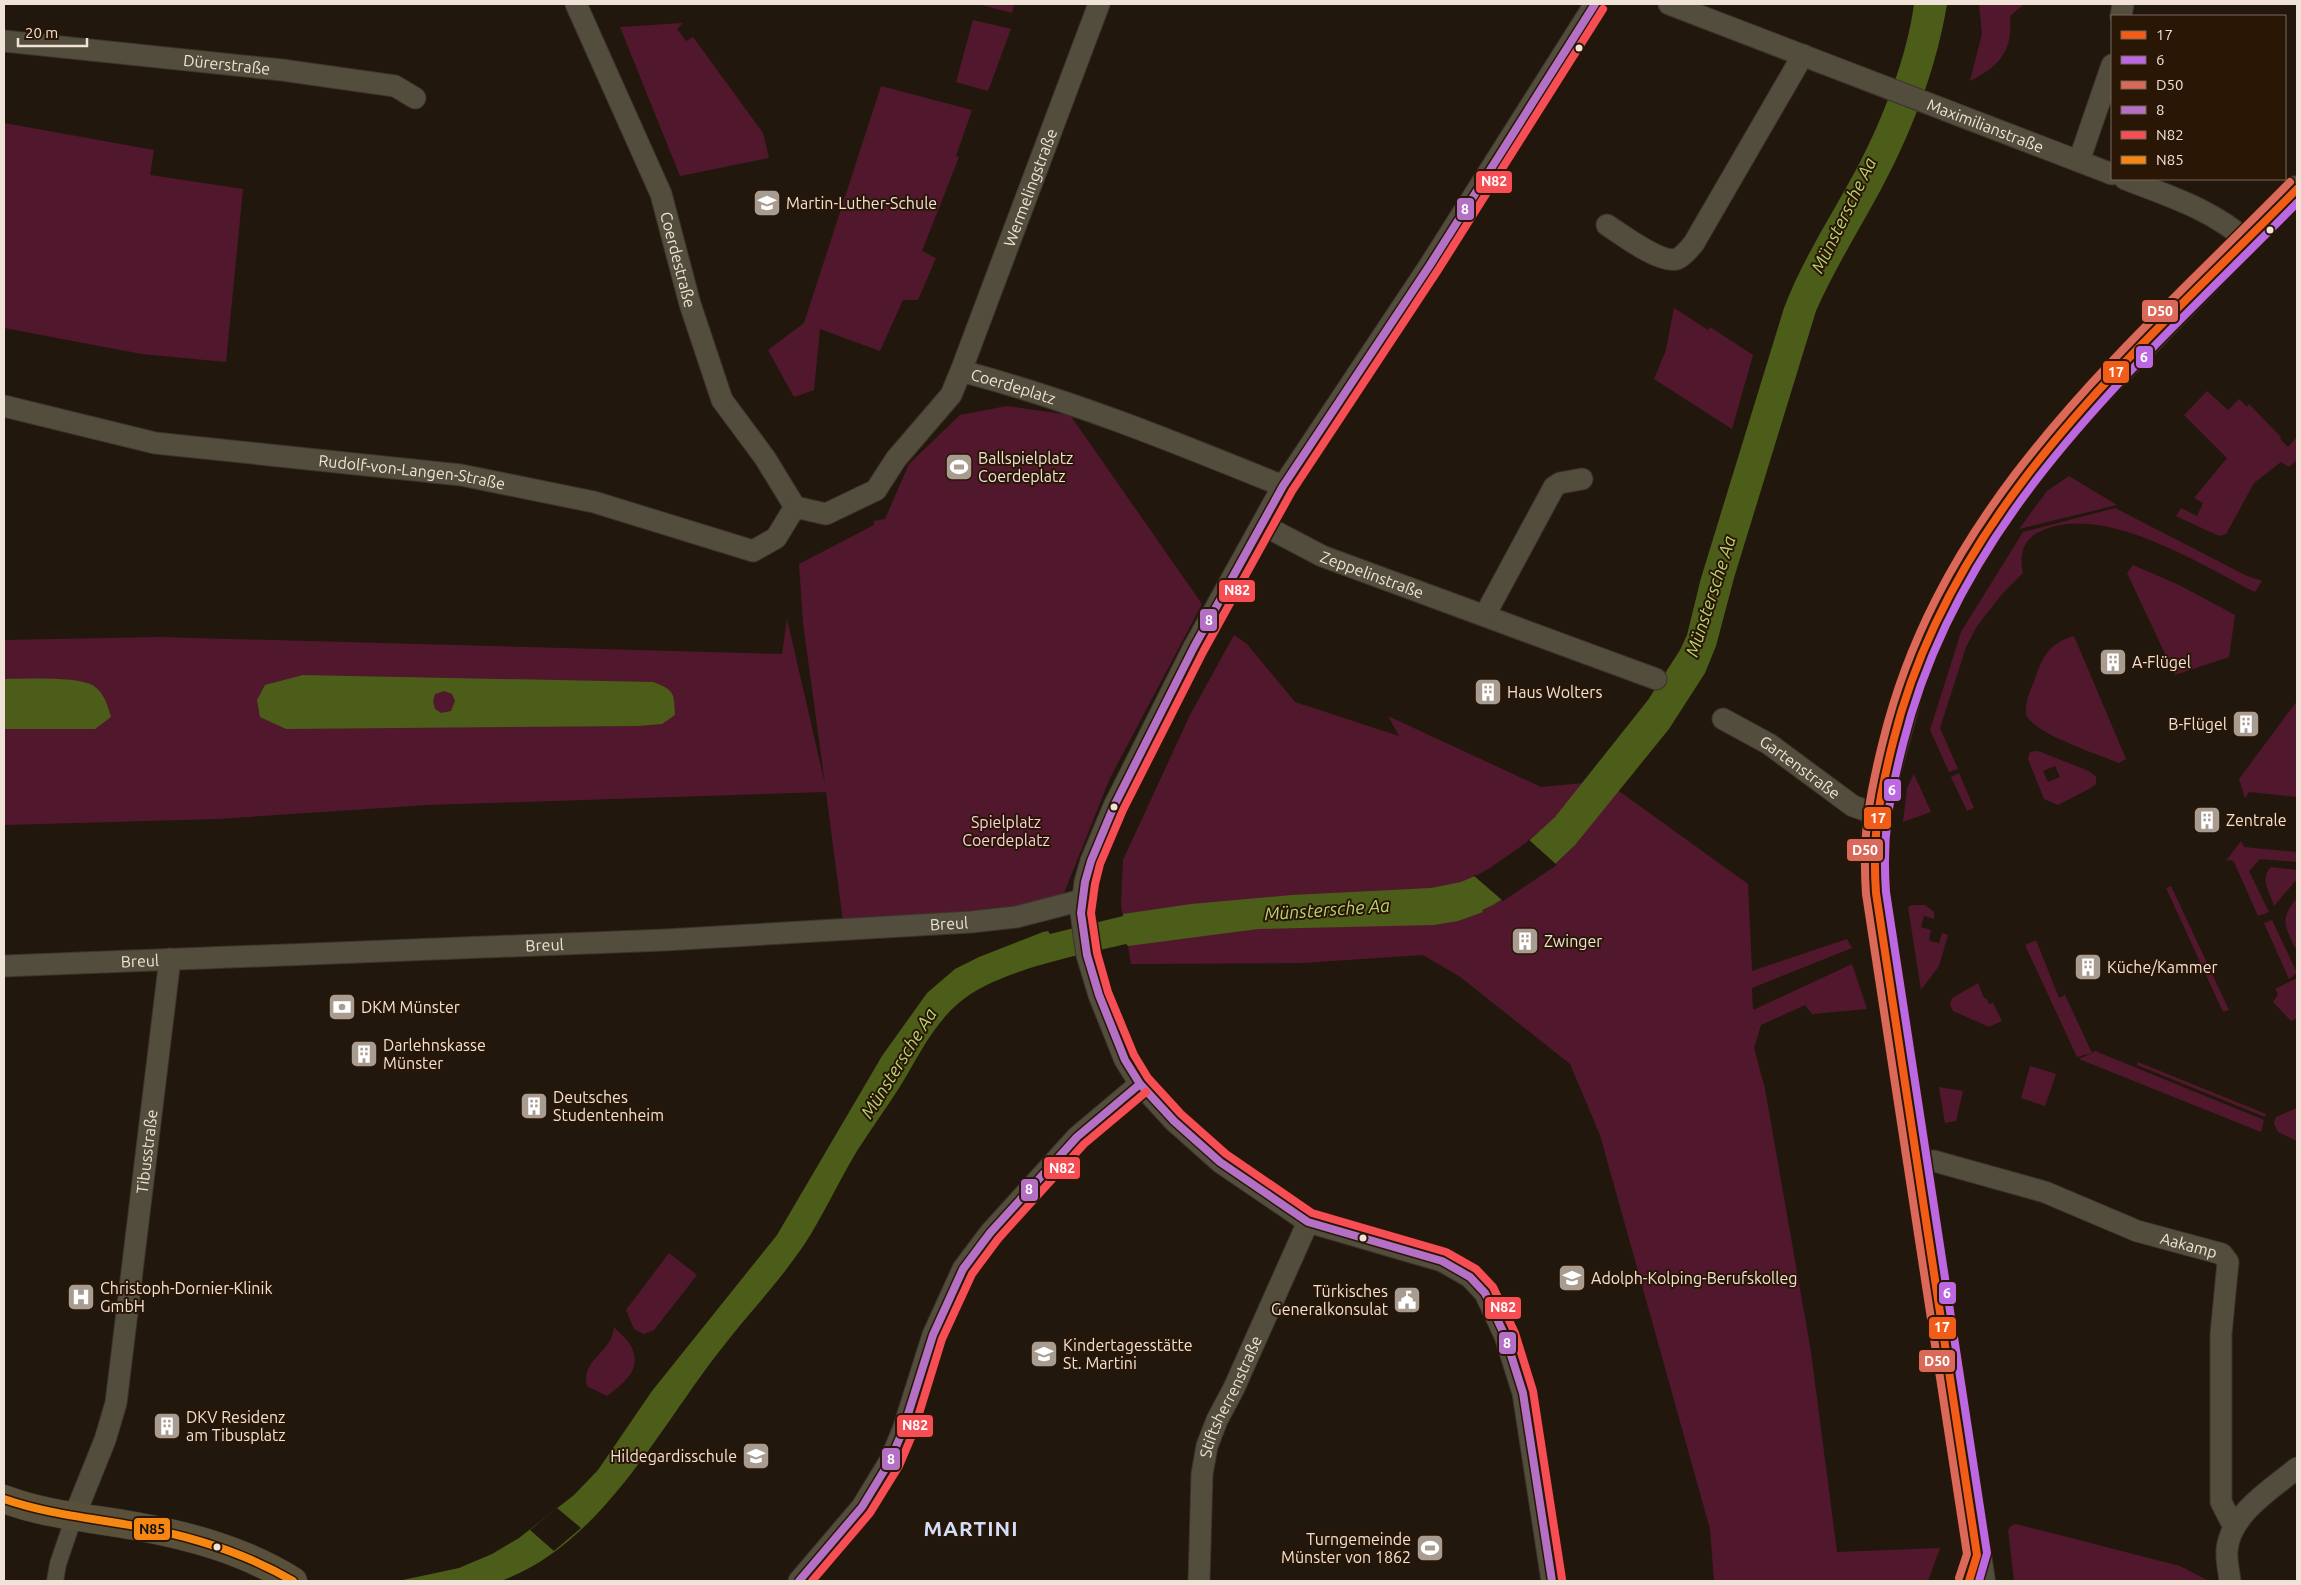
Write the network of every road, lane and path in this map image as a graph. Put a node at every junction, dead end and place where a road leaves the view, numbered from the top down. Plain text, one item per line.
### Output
1 (576, 4) edge
2 (1099, 4) edge
3 (1595, 4) edge
4 (1669, 4) edge
5 (4, 40) edge
6 (1802, 55) junction
7 (2111, 68) edge
8 (415, 98) dead end
9 (2079, 161) junction
10 (2111, 174) edge
11 (2128, 180) edge
12 (2297, 189) edge
13 (1607, 225) dead end
14 (2247, 241) junction
15 (961, 371) junction
16 (4, 406) edge
17 (1582, 479) dead end
18 (1284, 486) junction
19 (795, 507) junction
20 (1263, 525) junction
21 (1486, 615) junction
22 (1656, 679) dead end
23 (1723, 719) dead end
24 (1876, 814) junction
25 (1082, 900) junction
26 (170, 959) junction
27 (4, 966) edge
28 (1140, 1084) junction
29 (1919, 1163) junction
30 (1308, 1222) junction
31 (2297, 1468) edge
32 (4, 1499) edge
33 (74, 1517) junction
34 (2234, 1527) junction
35 (1977, 1555) junction
36 (55, 1580) edge
37 (293, 1581) edge
38 (799, 1581) edge
39 (1198, 1581) edge
40 (1552, 1581) edge
41 (1969, 1581) edge
42 (1982, 1581) edge
43 (2230, 1581) edge

1 - 19 street, Coerdestraße
2 - 15 street, Wermelingstraße
3 - 18 street
4 - 6 street, Maximilianstraße
5 - 8 street, Dürerstraße
6 - 9 street, Maximilianstraße
6 - 13 street
7 - 9 street
9 - 10 street, Maximilianstraße
11 - 14 street
12 - 14 street
14 - 24 street
15 - 18 street, Coerdeplatz
15 - 19 street, Coerdeplatz
16 - 19 street, Rudolf-von-Langen-Straße
17 - 21 street
18 - 20 street
20 - 21 street, Zeppelinstraße
20 - 25 street
21 - 22 street, Zeppelinstraße
23 - 24 street, Gartenstraße
24 - 29 street
25 - 26 street, Breul
25 - 28 street
26 - 27 street, Breul
26 - 33 street, Tibusstraße
28 - 30 street
28 - 38 street
29 - 34 street, Aakamp
29 - 35 street
30 - 39 street, Stiftsherrenstraße
30 - 40 street
31 - 34 street
32 - 33 main road
33 - 36 street
33 - 37 main road
34 - 43 street
35 - 41 street
35 - 42 street

